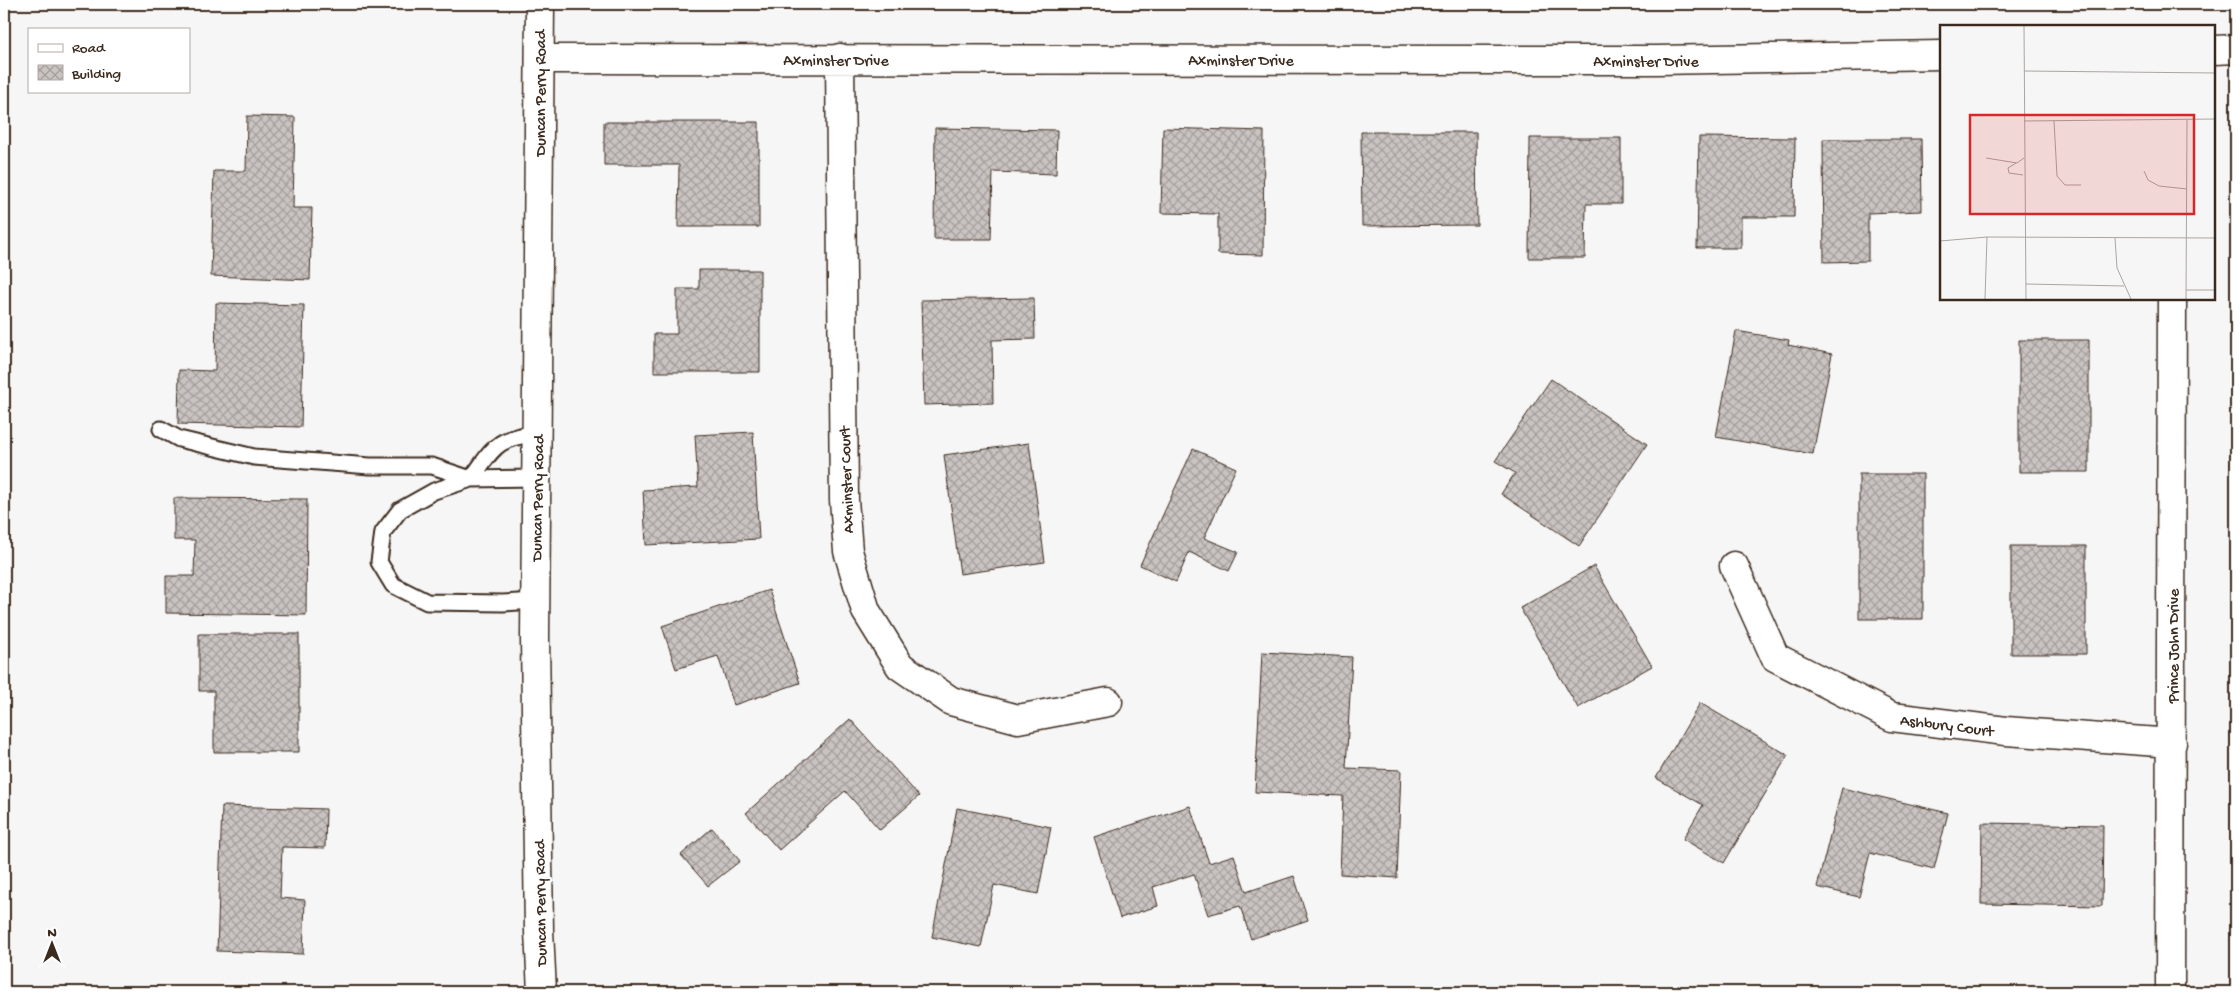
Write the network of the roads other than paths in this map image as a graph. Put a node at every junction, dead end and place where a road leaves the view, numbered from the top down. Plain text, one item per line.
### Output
1 (540, 4) edge
2 (2236, 49) edge
3 (2215, 50) edge
4 (1940, 54) edge
5 (840, 58) junction
6 (540, 59) junction
7 (2172, 300) edge
8 (161, 429) dead end
9 (537, 433) junction
10 (536, 478) junction
11 (472, 479) junction
12 (1734, 566) dead end
13 (535, 601) junction
14 (1108, 702) dead end
15 (2172, 743) junction
16 (542, 992) edge
17 (2170, 992) edge

1 - 6 street, Duncan Perry Road
2 - 3 street
4 - 5 street, Axminster Drive
5 - 6 street, Axminster Drive
5 - 14 street, Axminster Court
6 - 9 street, Duncan Perry Road
7 - 15 street, Prince John Drive
8 - 11 lane
9 - 10 street, Duncan Perry Road
9 - 11 lane
10 - 11 lane
10 - 13 street, Duncan Perry Road
11 - 13 lane
12 - 15 street, Ashbury Court
13 - 16 street, Duncan Perry Road
15 - 17 street, Prince John Drive

